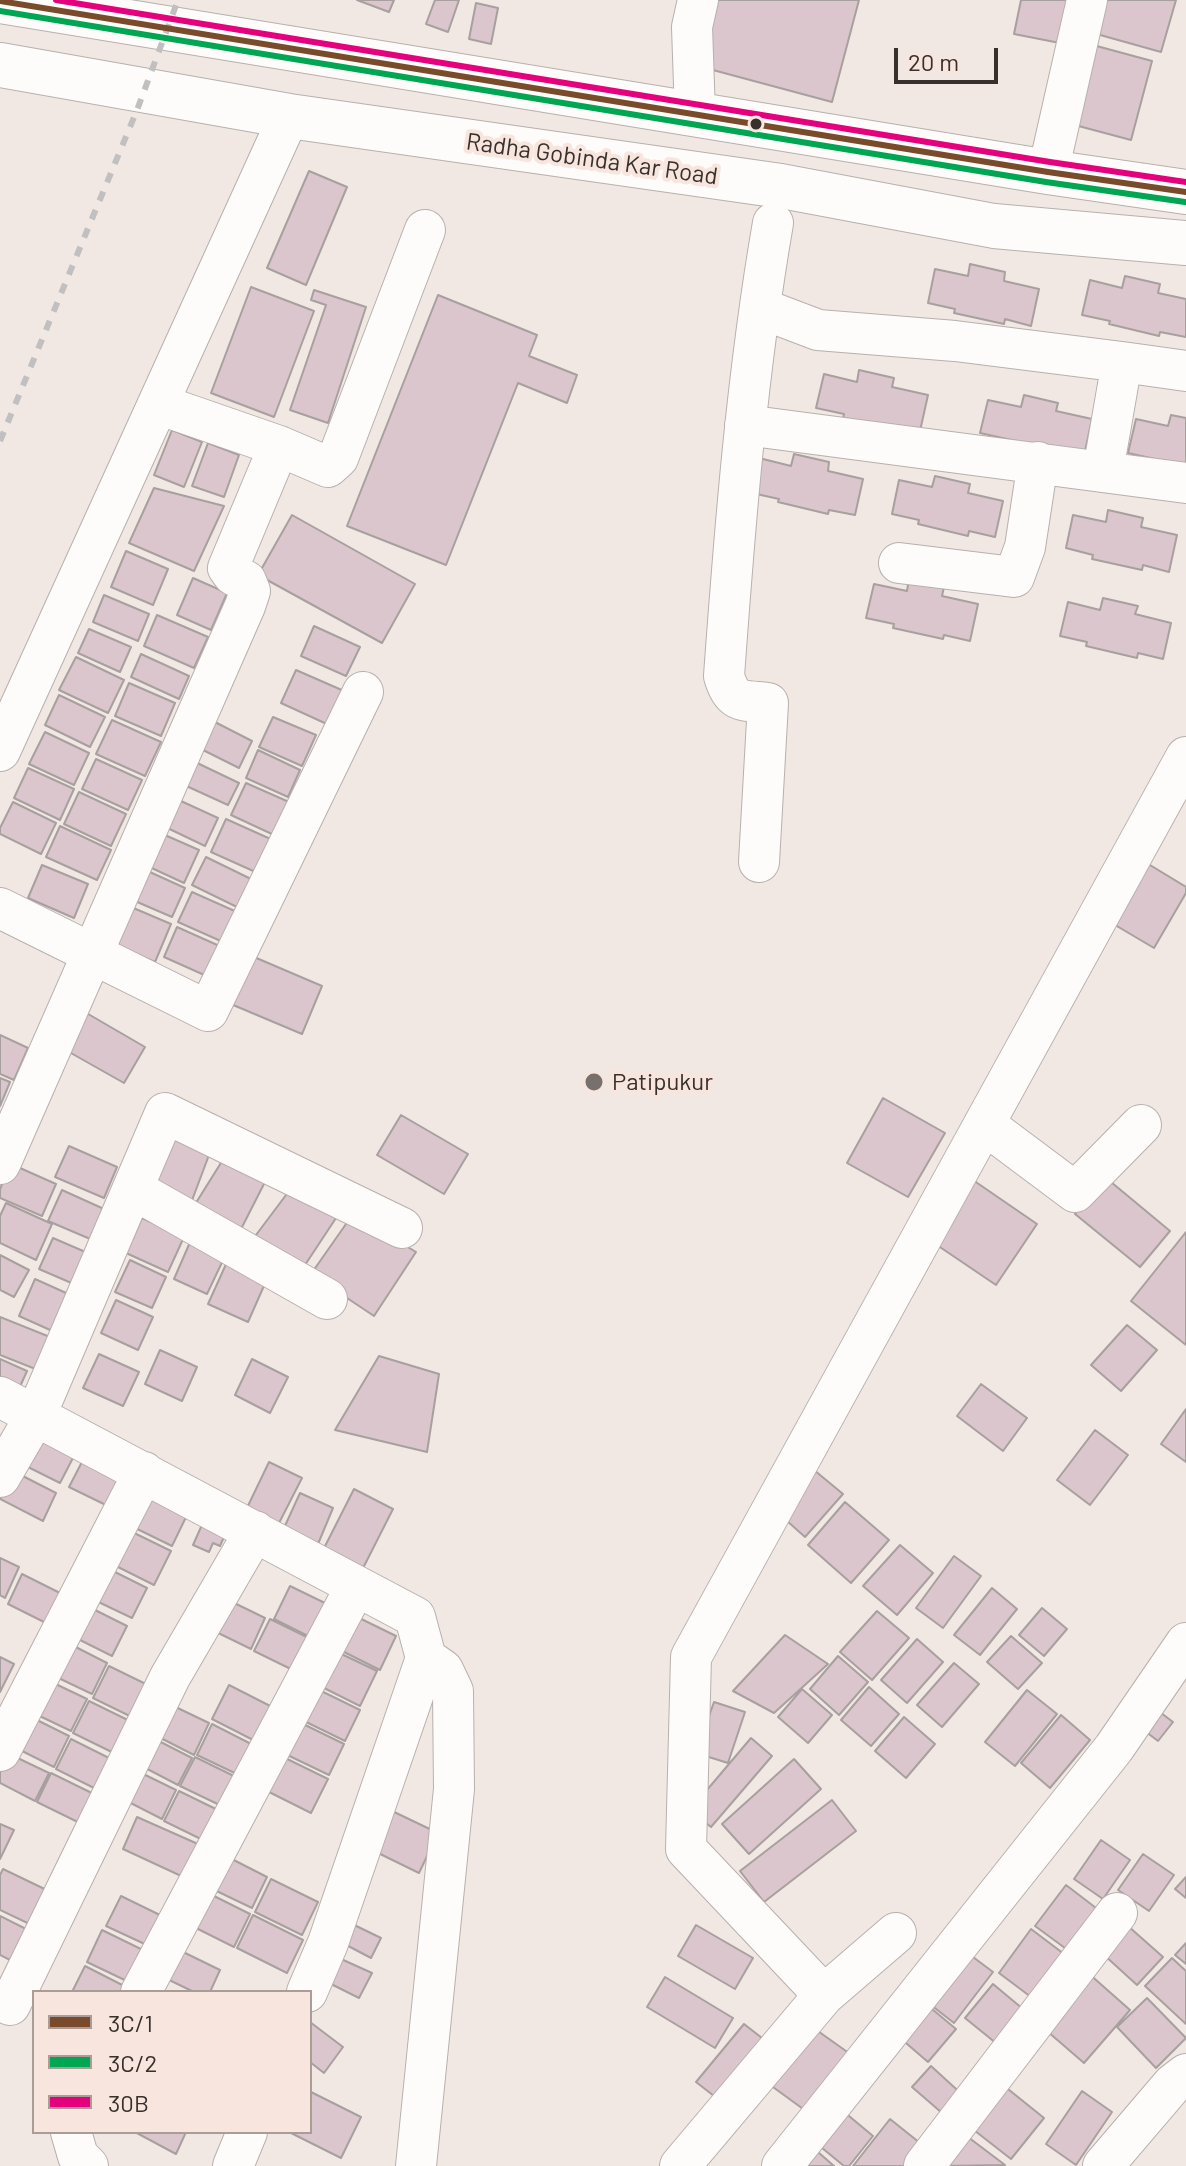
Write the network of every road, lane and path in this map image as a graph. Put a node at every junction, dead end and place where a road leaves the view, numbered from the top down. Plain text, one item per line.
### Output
1 (698, 0) edge
2 (1087, 0) edge
3 (0, 1) edge
4 (0, 65) edge
5 (695, 114) junction
6 (289, 116) junction
7 (1048, 172) junction
8 (1184, 192) edge
9 (773, 223) dead end
10 (425, 230) dead end
11 (1181, 242) edge
12 (760, 308) junction
13 (1122, 362) junction
14 (1186, 371) edge
15 (158, 404) junction
16 (745, 425) junction
17 (279, 446) junction
18 (1038, 462) junction
19 (1103, 471) junction
20 (1186, 483) edge
21 (899, 563) dead end
22 (363, 692) dead end
23 (0, 751) edge
24 (1186, 757) edge
25 (759, 862) dead end
26 (0, 908) edge
27 (93, 953) junction
28 (984, 1124) junction
29 (1141, 1125) dead end
30 (0, 1164) edge
31 (133, 1189) junction
32 (402, 1228) dead end
33 (327, 1299) dead end
34 (0, 1397) edge
35 (36, 1415) junction
36 (144, 1472) junction
37 (0, 1477) edge
38 (255, 1531) junction
39 (356, 1586) junction
40 (1186, 1643) edge
41 (426, 1658) junction
42 (0, 1751) edge
43 (1117, 1913) dead end
44 (896, 1933) dead end
45 (142, 1990) edge
46 (308, 1990) edge
47 (824, 1995) junction
48 (10, 2005) dead end
49 (1186, 2074) edge
50 (72, 2134) edge
51 (246, 2134) edge
52 (88, 2166) edge
53 (233, 2166) edge
54 (416, 2166) edge
55 (680, 2166) edge
56 (782, 2166) edge
57 (924, 2166) edge
58 (1103, 2166) edge

1 - 5 street
2 - 7 street
3 - 5 main road
4 - 6 main road, Radha Gobinda Kar Road
5 - 7 main road
6 - 11 main road, Radha Gobinda Kar Road
6 - 15 street
7 - 8 main road
8 - 11 main road
9 - 12 street
10 - 17 street
12 - 13 street
12 - 16 street
13 - 14 street
13 - 19 street
15 - 17 street
15 - 23 street
16 - 18 street
16 - 25 street
17 - 27 street
18 - 19 street
18 - 21 street
19 - 20 street
22 - 27 street
24 - 28 street
26 - 27 street
27 - 30 street
28 - 29 street
28 - 47 street
31 - 32 street
31 - 33 street
31 - 35 street
34 - 35 street
35 - 36 street
35 - 37 street
36 - 38 street
36 - 42 street
38 - 39 street
38 - 48 street
39 - 41 street
39 - 45 street
40 - 56 street
41 - 46 street
41 - 54 street
43 - 57 street
44 - 47 street
47 - 55 street
49 - 58 street
50 - 52 street
51 - 53 street

